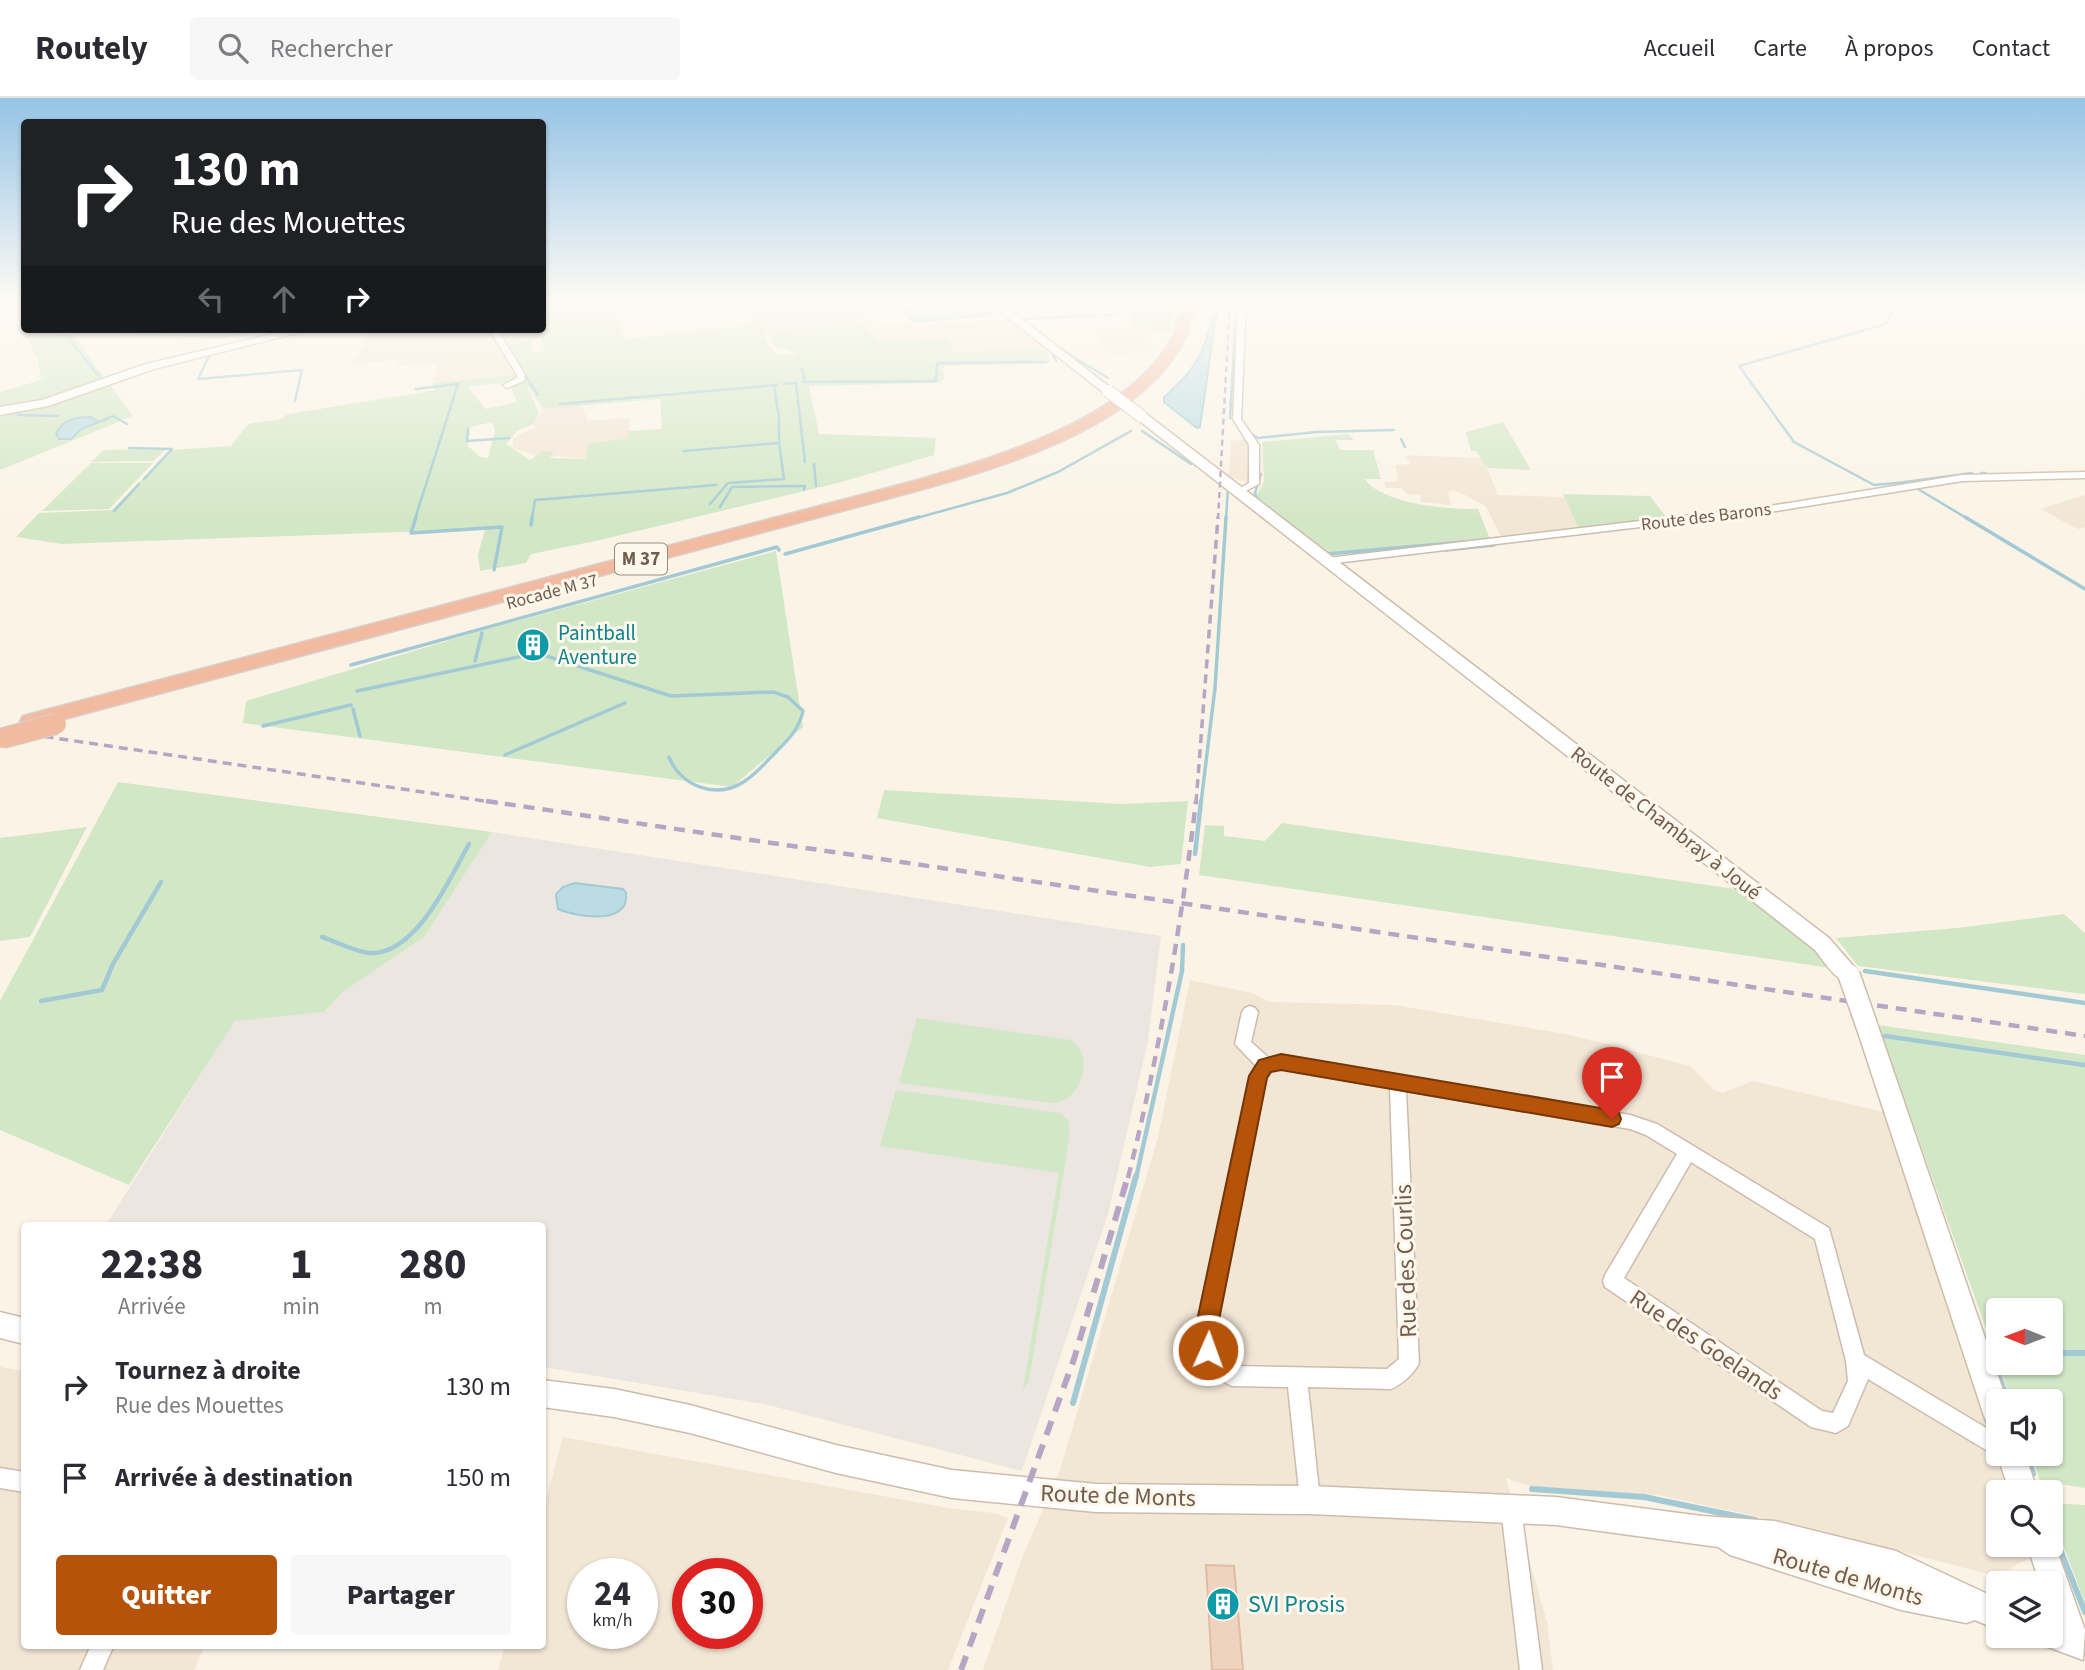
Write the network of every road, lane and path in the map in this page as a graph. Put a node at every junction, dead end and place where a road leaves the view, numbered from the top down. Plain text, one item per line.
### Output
1 (123, 375) edge
2 (521, 375) edge
3 (1088, 375) edge
4 (1151, 375) edge
5 (1165, 375) edge
6 (1239, 375) edge
7 (507, 385) dead end
8 (0, 411) edge
9 (2085, 475) edge
10 (1240, 491) junction
11 (1327, 561) junction
12 (1, 736) edge
13 (1250, 1012) dead end
14 (1266, 1065) junction
15 (1398, 1082) junction
16 (1688, 1151) junction
17 (0, 1325) edge
18 (21, 1330) edge
19 (1856, 1361) junction
20 (1297, 1377) junction
21 (1989, 1389) edge
22 (546, 1394) edge
23 (1986, 1439) edge
24 (0, 1478) edge
25 (21, 1482) edge
26 (1310, 1500) junction
27 (1511, 1508) junction
28 (2046, 1557) edge
29 (1986, 1613) edge
30 (2070, 1640) edge
31 (101, 1649) edge
32 (91, 1670) edge
33 (1531, 1670) edge

1 - 8 street
2 - 7 street
3 - 10 street, Route de Chambray à Joué, bridge
4 - 12 highway, Rocade M 37 / M 37
5 - 12 highway, Rocade M 37 / M 37, bridge
6 - 10 street
9 - 11 street, Route des Barons
10 - 11 street, Route de Chambray à Joué
11 - 21 street, Route de Chambray à Joué, bridge
13 - 14 street
14 - 15 street
14 - 20 street
15 - 16 street
15 - 20 street, Rue des Courlis
16 - 19 street
16 - 19 street, Rue des Goelands
17 - 18 street
19 - 23 street
20 - 26 street
22 - 26 main road, Route de Monts
24 - 25 street
26 - 27 main road, Route de Monts
27 - 29 street, Route de Monts
27 - 33 street
28 - 30 main road
31 - 32 street

